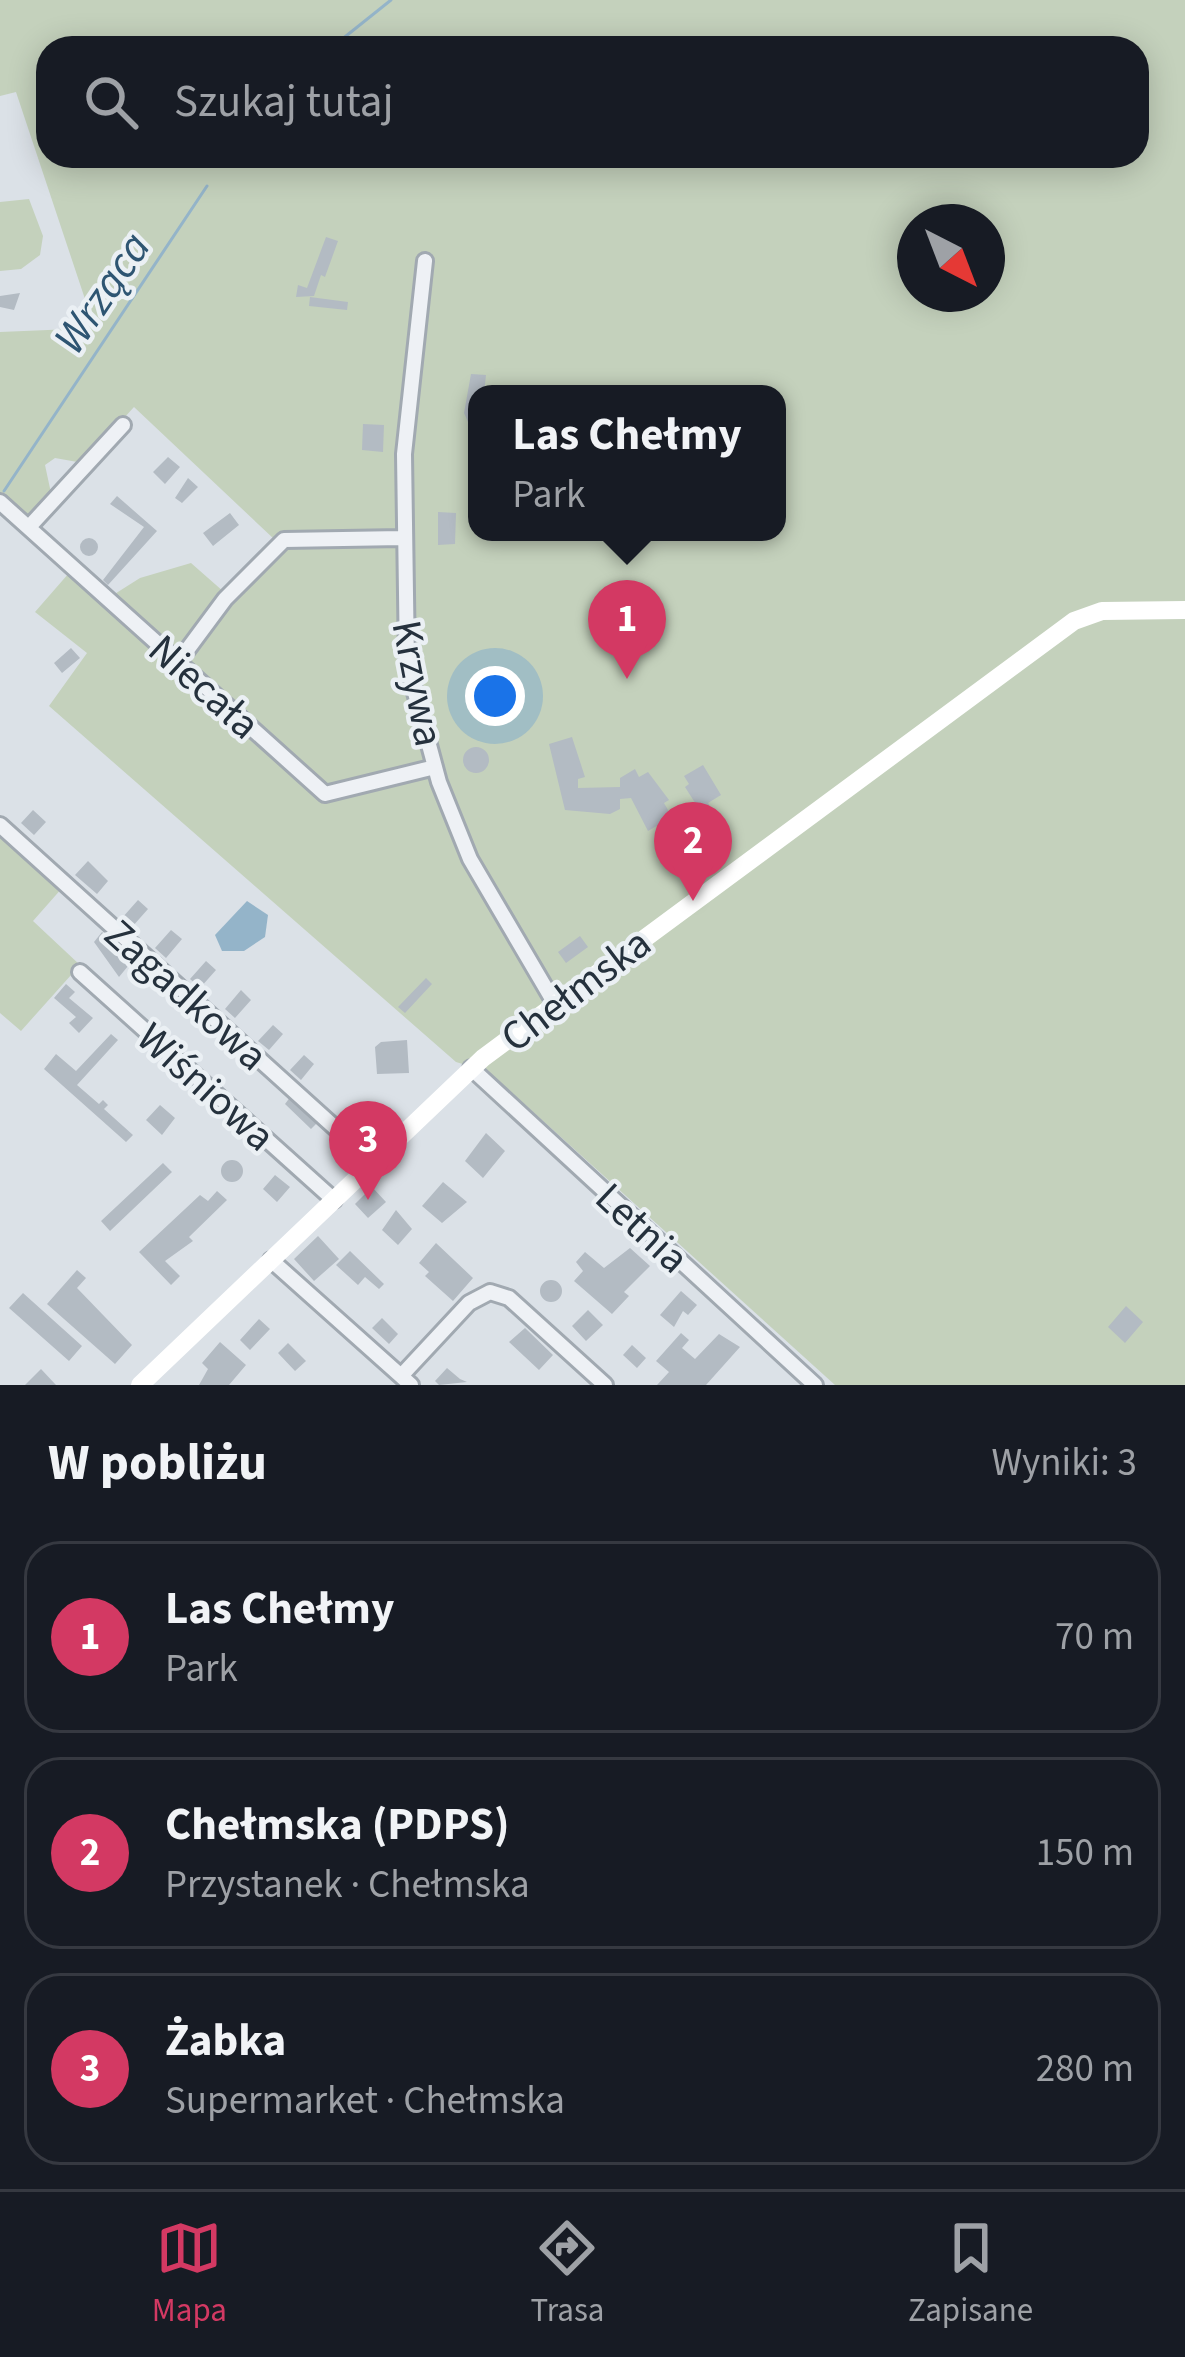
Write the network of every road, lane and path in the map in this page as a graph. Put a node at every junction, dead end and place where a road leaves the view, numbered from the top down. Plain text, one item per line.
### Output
1 (425, 261) dead end
2 (123, 425) dead end
3 (0, 502) edge
4 (29, 527) junction
5 (402, 538) junction
6 (1185, 610) edge
7 (179, 661) junction
8 (435, 767) junction
9 (0, 825) edge
10 (80, 972) dead end
11 (555, 1004) junction
12 (471, 1068) junction
13 (373, 1162) junction
14 (334, 1200) junction
15 (271, 1261) junction
16 (406, 1381) edge
17 (148, 1382) edge
18 (605, 1385) edge
19 (815, 1385) edge

1 - 5 street, Krzywa
2 - 4 street
3 - 4 street, Niecała
4 - 7 street, Niecała
5 - 7 street
5 - 8 street, Krzywa
6 - 11 street, Chełmska
7 - 8 street, Niecała
8 - 11 street, Krzywa
9 - 13 street, Zagadkowa
10 - 14 street, Wiśniowa
11 - 12 street, Chełmska
12 - 13 street, Chełmska
12 - 19 street, Letnia
13 - 14 street, Chełmska
14 - 15 street, Chełmska
15 - 16 street
15 - 17 street, Chełmska
16 - 18 street

